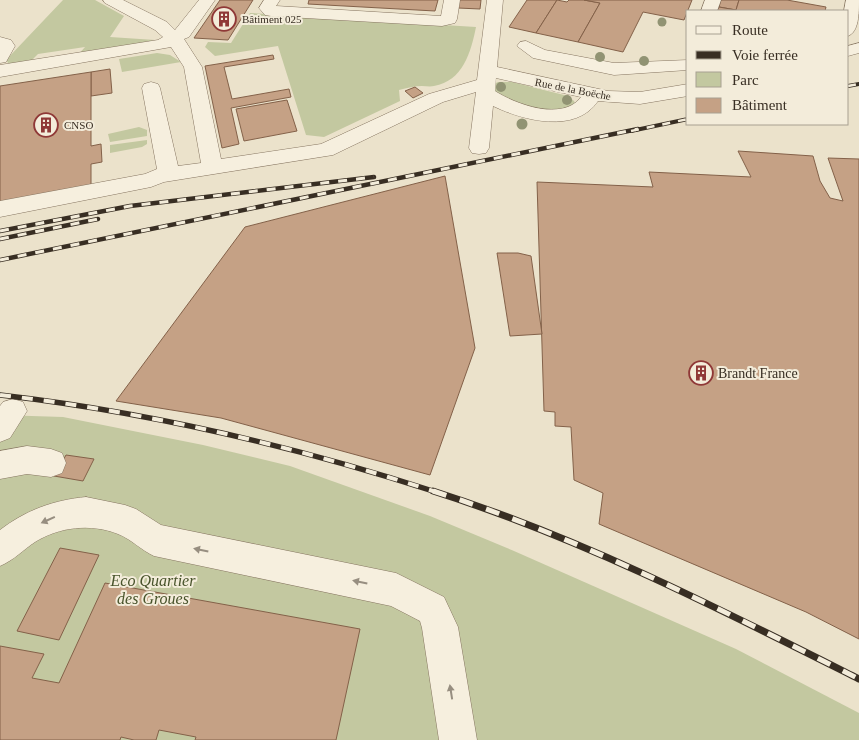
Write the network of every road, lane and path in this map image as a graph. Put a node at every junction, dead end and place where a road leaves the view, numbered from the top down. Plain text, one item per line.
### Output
1 (111, 0) edge
2 (207, 0) edge
3 (272, 0) edge
4 (452, 0) edge
5 (495, 0) edge
6 (854, 0) edge
7 (849, 30) edge
8 (175, 39) junction
9 (0, 42) edge
10 (526, 46) dead end
11 (0, 58) edge
12 (686, 65) edge
13 (0, 71) edge
14 (686, 73) edge
15 (486, 82) junction
16 (151, 88) dead end
17 (686, 90) edge
18 (600, 96) junction
19 (479, 148) dead end
20 (212, 167) junction
21 (169, 174) junction
22 (0, 208) edge
23 (51, 463) dead end
24 (0, 465) edge
25 (0, 550) edge
26 (458, 740) edge

1 - 8 street
2 - 8 street
3 - 4 street
5 - 15 street
6 - 7 street
8 - 13 street
8 - 20 street
9 - 11 street
10 - 12 street
14 - 18 street
15 - 18 street, Rue de la Boëche
15 - 18 street
15 - 19 street
15 - 20 street
16 - 21 street
17 - 18 street, Rue de la Boëche
20 - 21 street
21 - 22 street
23 - 24 street
26 -> 25 street

